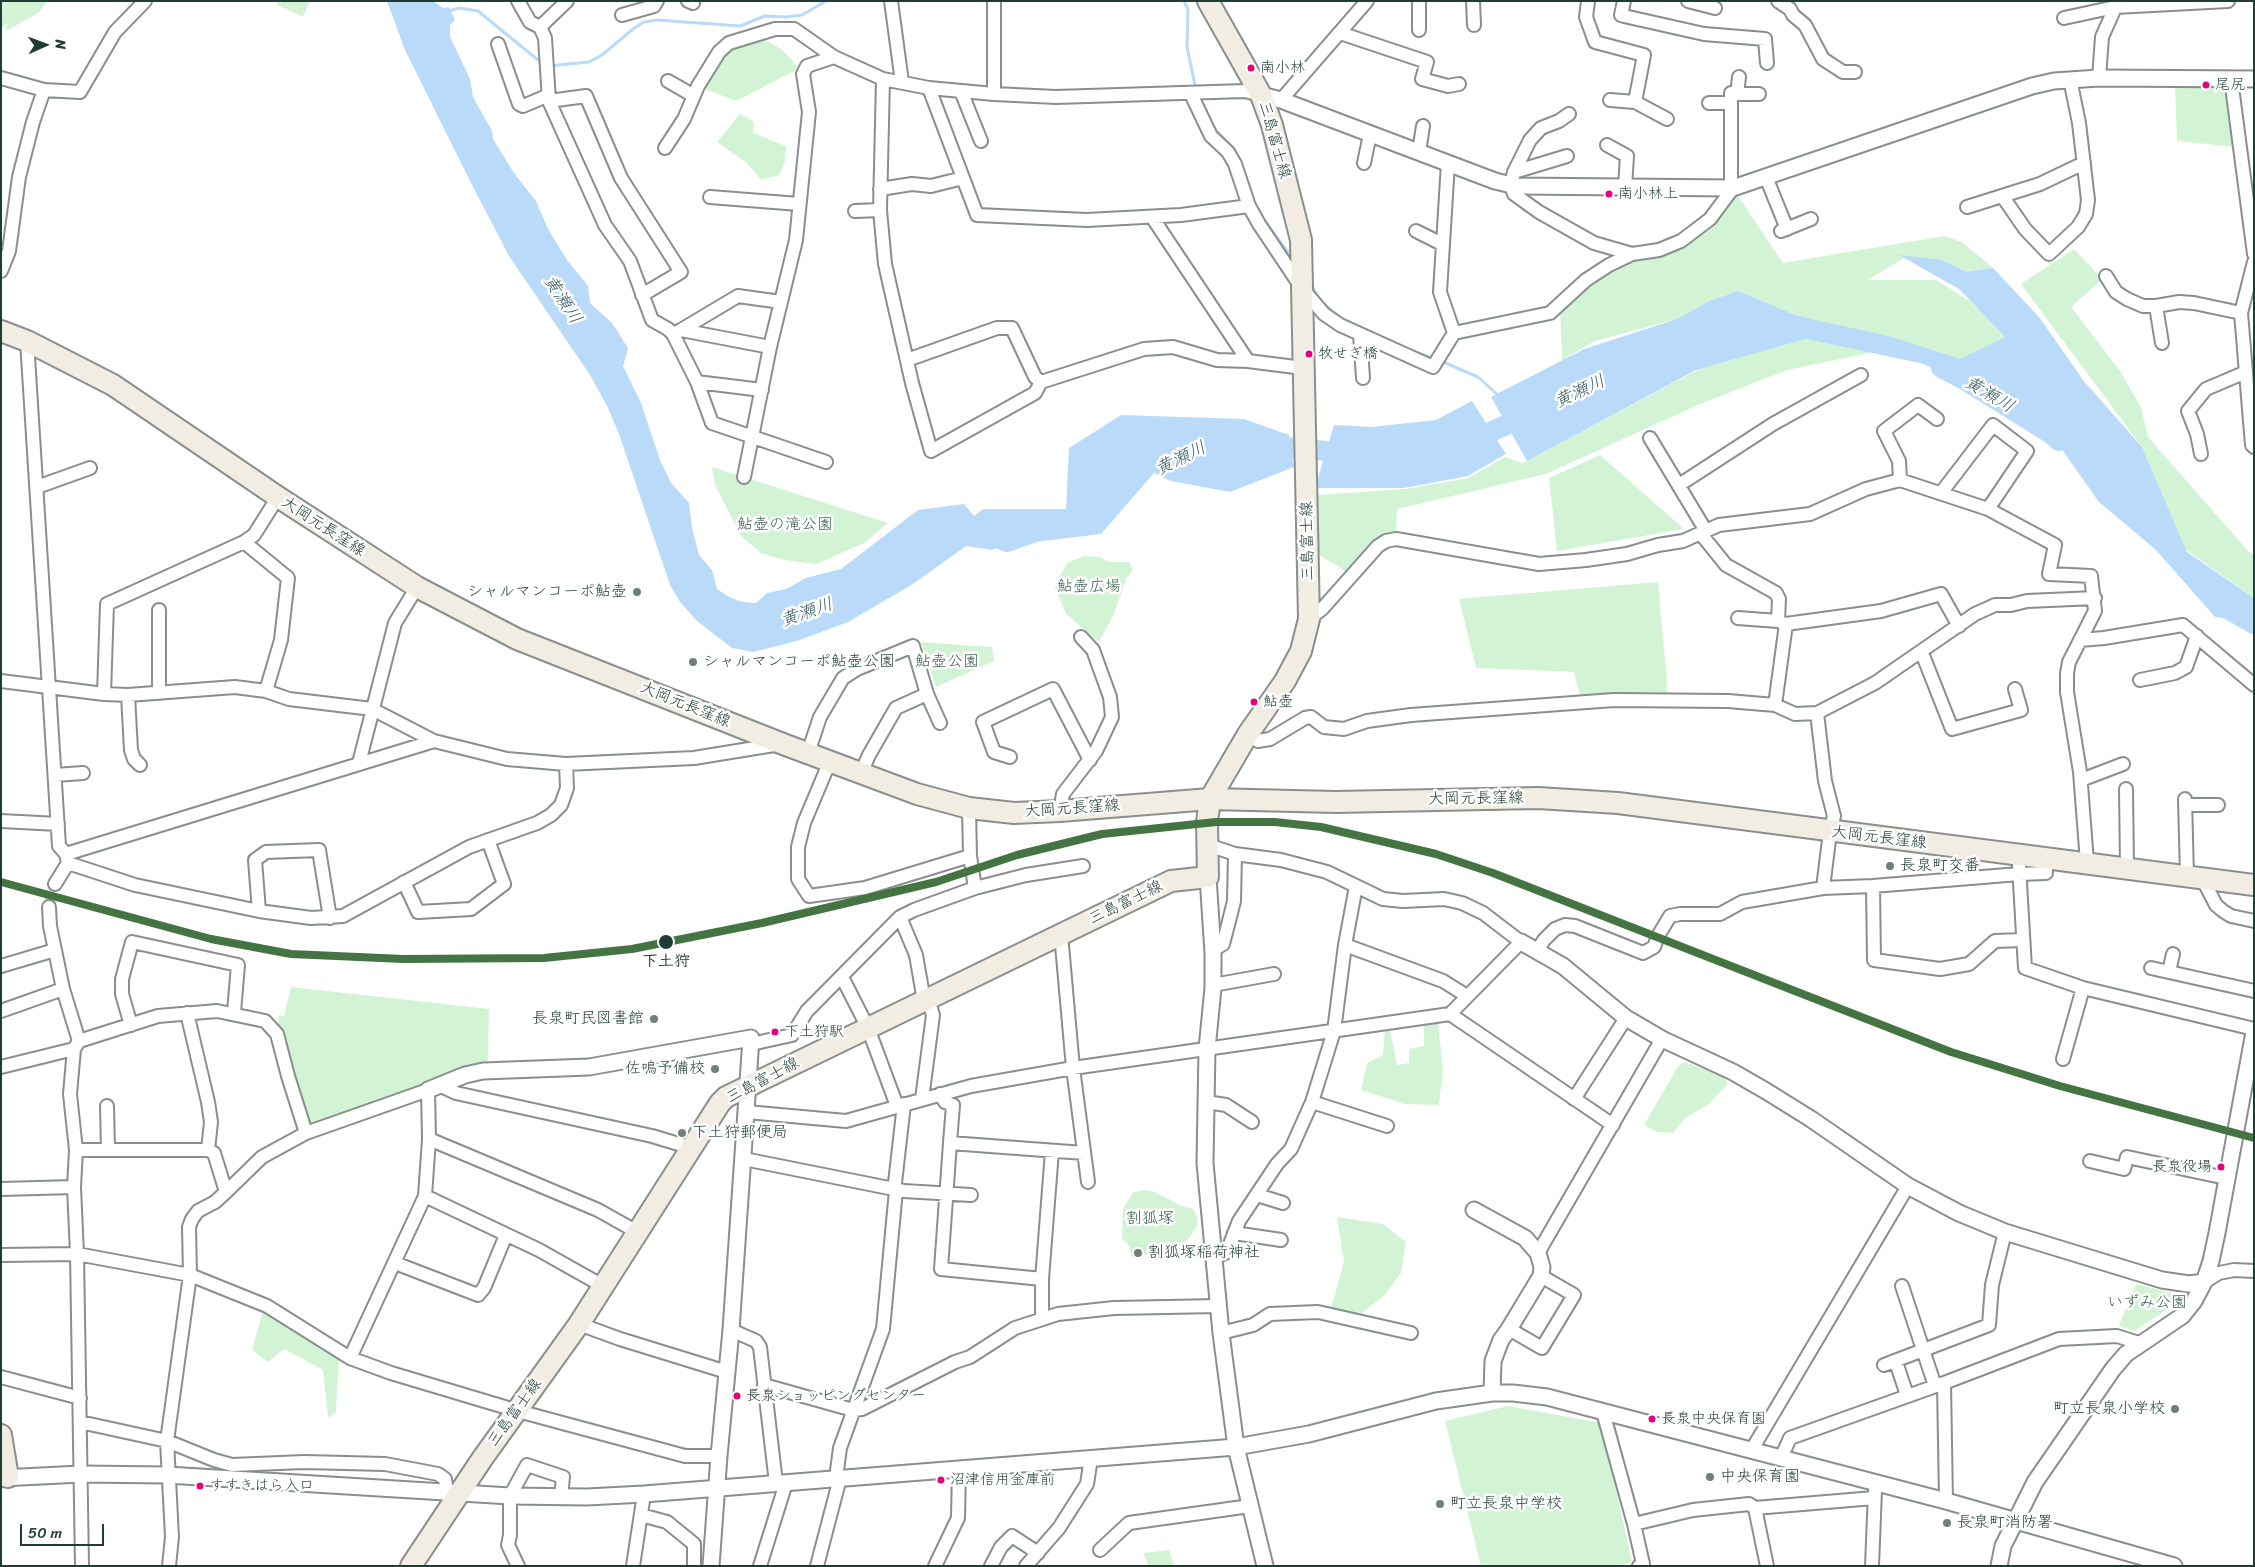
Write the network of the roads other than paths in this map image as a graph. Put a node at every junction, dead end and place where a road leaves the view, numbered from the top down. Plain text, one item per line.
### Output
1 (145, 1) edge
2 (518, 1) edge
3 (567, 1) edge
4 (657, 1) edge
5 (891, 1) edge
6 (994, 1) edge
7 (1208, 1) edge
8 (1367, 1) edge
9 (1419, 1) edge
10 (1473, 1) edge
11 (1588, 1) edge
12 (1624, 1) edge
13 (1688, 1) edge
14 (1778, 1) edge
15 (2228, 1) edge
16 (2176, 2) edge
17 (2117, 4) edge
18 (1793, 5) edge
19 (1715, 8) dead end
20 (622, 15) dead end
21 (2064, 18) dead end
22 (1474, 25) dead end
23 (540, 27) junction
24 (1419, 30) dead end
25 (1340, 33) junction
26 (498, 44) dead end
27 (834, 57) junction
28 (1766, 63) dead end
29 (1855, 72) dead end
30 (1739, 77) dead end
31 (1, 78) edge
32 (883, 78) junction
33 (2099, 78) junction
34 (2070, 79) junction
35 (2231, 79) junction
36 (2254, 79) edge
37 (668, 81) dead end
38 (902, 82) junction
39 (1459, 84) dead end
40 (929, 88) junction
41 (44, 90) junction
42 (960, 90) junction
43 (994, 94) junction
44 (1191, 94) junction
45 (1759, 94) dead end
46 (1262, 95) junction
47 (694, 96) junction
48 (549, 98) junction
49 (1734, 99) junction
50 (1281, 100) junction
51 (1610, 100) dead end
52 (1635, 102) junction
53 (1709, 103) dead end
54 (1569, 114) dead end
55 (1667, 119) dead end
56 (1424, 126) dead end
57 (1370, 134) junction
58 (981, 141) dead end
59 (1607, 145) dead end
60 (665, 148) dead end
61 (1419, 152) junction
62 (1567, 156) dead end
63 (1364, 163) dead end
64 (2084, 163) junction
65 (1448, 164) junction
66 (1766, 177) junction
67 (963, 178) junction
68 (1512, 178) junction
69 (1625, 187) junction
70 (880, 188) junction
71 (1732, 188) junction
72 (710, 197) dead end
73 (2003, 197) junction
74 (799, 204) junction
75 (1250, 206) junction
76 (1967, 207) dead end
77 (880, 210) junction
78 (855, 211) dead end
79 (1152, 217) junction
80 (1811, 219) dead end
81 (1416, 231) dead end
82 (1442, 244) junction
83 (1632, 254) junction
84 (2254, 254) edge
85 (2254, 262) edge
86 (1, 271) edge
87 (1301, 276) junction
88 (2106, 276) dead end
89 (642, 295) junction
90 (781, 302) junction
91 (2156, 306) junction
92 (2241, 313) junction
93 (1, 331) edge
94 (677, 332) junction
95 (1454, 333) junction
96 (1360, 334) junction
97 (27, 341) junction
98 (2162, 343) dead end
99 (770, 347) junction
100 (907, 360) junction
101 (1248, 361) junction
102 (2246, 372) junction
103 (1861, 375) dead end
104 (1304, 377) junction
105 (1363, 378) dead end
106 (697, 382) junction
107 (1041, 382) junction
108 (762, 390) junction
109 (1937, 419) dead end
110 (752, 436) junction
111 (1650, 438) dead end
112 (2254, 446) edge
113 (2201, 454) dead end
114 (826, 462) dead end
115 (90, 468) dead end
116 (744, 477) dead end
117 (1900, 480) junction
118 (1679, 485) junction
119 (37, 487) junction
120 (1942, 493) junction
121 (278, 497) junction
122 (1988, 508) junction
123 (1704, 532) junction
124 (244, 542) junction
125 (417, 587) junction
126 (2095, 598) junction
127 (159, 610) dead end
128 (1738, 618) dead end
129 (1309, 619) junction
130 (1782, 623) junction
131 (1959, 626) junction
132 (2197, 636) junction
133 (1081, 637) dead end
134 (2080, 640) junction
135 (1922, 652) junction
136 (2140, 680) dead end
137 (1, 681) edge
138 (2254, 685) edge
139 (50, 688) junction
140 (2015, 689) dead end
141 (159, 692) junction
142 (266, 692) junction
143 (104, 694) junction
144 (927, 694) junction
145 (128, 695) junction
146 (1776, 705) junction
147 (372, 709) junction
148 (1817, 713) junction
149 (940, 723) dead end
150 (1248, 734) junction
151 (434, 741) junction
152 (783, 744) junction
153 (808, 753) junction
154 (1010, 758) dead end
155 (1090, 760) junction
156 (830, 761) junction
157 (359, 763) junction
158 (566, 764) junction
159 (2123, 764) dead end
160 (140, 765) dead end
161 (83, 773) dead end
162 (861, 773) junction
163 (55, 775) junction
164 (2081, 780) junction
165 (2126, 789) dead end
166 (1210, 799) junction
167 (2218, 805) dead end
168 (969, 808) junction
169 (1060, 811) junction
170 (1, 821) edge
171 (58, 824) junction
172 (1830, 832) junction
173 (488, 840) junction
174 (1208, 845) junction
175 (1235, 854) junction
176 (970, 856) junction
177 (67, 858) junction
178 (2087, 862) junction
179 (2019, 864) junction
180 (1083, 866) dead end
181 (2127, 868) junction
182 (1208, 877) junction
183 (2195, 877) junction
184 (404, 882) junction
185 (55, 884) tunnel mouth
186 (2254, 885) edge
187 (1356, 886) junction
188 (1873, 886) junction
189 (975, 888) junction
190 (1823, 888) junction
191 (49, 908) tunnel mouth
192 (259, 911) junction
193 (900, 917) junction
194 (330, 918) junction
195 (2254, 921) edge
196 (1061, 934) junction
197 (2022, 940) junction
198 (1521, 942) junction
199 (1345, 944) junction
200 (55, 950) junction
201 (1213, 950) junction
202 (1537, 951) junction
203 (2173, 954) dead end
204 (1, 966) edge
205 (2150, 968) dead end
206 (2169, 972) junction
207 (1274, 974) dead end
208 (842, 976) junction
209 (1213, 985) junction
210 (2083, 988) junction
211 (63, 989) junction
212 (2254, 991) edge
213 (1467, 996) junction
214 (926, 1000) junction
215 (1, 1011) edge
216 (234, 1012) junction
217 (187, 1013) junction
218 (1450, 1014) junction
219 (1626, 1018) junction
220 (131, 1025) junction
221 (868, 1028) junction
222 (2254, 1030) edge
223 (1334, 1031) junction
224 (1662, 1039) junction
225 (750, 1044) junction
226 (76, 1045) junction
227 (1207, 1049) junction
228 (2063, 1059) dead end
229 (1, 1067) edge
230 (1073, 1068) junction
231 (748, 1086) junction
232 (434, 1088) junction
233 (940, 1094) junction
234 (922, 1099) junction
235 (1574, 1099) junction
236 (1206, 1102) junction
237 (1312, 1102) junction
238 (901, 1105) junction
239 (107, 1106) dead end
240 (747, 1112) junction
241 (1252, 1122) dead end
242 (1613, 1125) junction
243 (1387, 1126) dead end
244 (306, 1133) junction
245 (429, 1139) junction
246 (950, 1143) junction
247 (692, 1148) junction
248 (76, 1150) junction
249 (108, 1150) junction
250 (208, 1150) junction
251 (1052, 1151) junction
252 (1084, 1153) junction
253 (744, 1159) junction
254 (2090, 1161) dead end
255 (2226, 1178) junction
256 (1088, 1182) dead end
257 (1908, 1186) junction
258 (74, 1187) junction
259 (1, 1189) edge
260 (896, 1190) junction
261 (226, 1192) junction
262 (945, 1194) junction
263 (971, 1195) dead end
264 (1256, 1195) junction
265 (425, 1196) junction
266 (1283, 1203) dead end
267 (1474, 1210) dead end
268 (2005, 1232) junction
269 (638, 1233) junction
270 (1234, 1233) junction
271 (506, 1235) junction
272 (1281, 1240) dead end
273 (1538, 1253) junction
274 (77, 1254) junction
275 (1, 1256) edge
276 (1214, 1258) junction
277 (395, 1263) junction
278 (2254, 1271) edge
279 (190, 1275) junction
280 (1541, 1276) junction
281 (1042, 1279) junction
282 (2204, 1282) junction
283 (603, 1286) junction
284 (1902, 1286) dead end
285 (1219, 1306) junction
286 (1042, 1318) junction
287 (579, 1324) junction
288 (1509, 1329) junction
289 (731, 1330) junction
290 (1221, 1333) junction
291 (1411, 1333) dead end
292 (2139, 1343) junction
293 (1922, 1351) junction
294 (350, 1358) junction
295 (727, 1372) junction
296 (1, 1377) edge
297 (764, 1385) junction
298 (1939, 1385) junction
299 (1492, 1393) junction
300 (1907, 1395) junction
301 (80, 1398) junction
302 (853, 1410) junction
303 (518, 1411) junction
304 (1603, 1412) junction
305 (80, 1422) junction
306 (1, 1436) edge
307 (166, 1441) junction
308 (1236, 1447) junction
309 (1750, 1451) junction
310 (719, 1456) junction
311 (1091, 1458) junction
312 (1781, 1458) junction
313 (959, 1469) junction
314 (4, 1474) edge
315 (81, 1474) junction
316 (167, 1475) junction
317 (838, 1478) junction
318 (781, 1483) junction
319 (717, 1488) junction
320 (1875, 1491) junction
321 (454, 1492) junction
322 (644, 1494) junction
323 (510, 1496) junction
324 (561, 1496) junction
325 (1946, 1501) junction
326 (1250, 1506) junction
327 (1755, 1508) junction
328 (641, 1515) junction
329 (2016, 1519) junction
330 (1634, 1524) junction
331 (1100, 1550) dead end
332 (1038, 1552) junction
333 (411, 1565) edge
334 (1642, 1565) edge
335 (82, 1566) edge
336 (169, 1566) edge
337 (518, 1566) edge
338 (633, 1566) edge
339 (694, 1566) edge
340 (711, 1566) edge
341 (760, 1566) edge
342 (817, 1566) edge
343 (935, 1566) edge
344 (991, 1566) edge
345 (1026, 1566) edge
346 (1265, 1566) edge
347 (1767, 1566) edge
348 (1872, 1566) edge
349 (1999, 1566) edge
350 (2174, 1566) edge

1 - 41 street
2 - 23 street
3 - 23 street
4 - 20 street
5 - 38 street
6 - 43 street
7 - 46 main road, 三島富士線
8 - 25 street
9 - 24 street
10 - 22 street
11 - 52 street
12 - 28 street
13 - 19 street
14 - 18 street
15 - 16 street
16 - 17 street
17 - 21 street
17 - 33 street
18 - 29 street
23 - 48 street
25 - 39 street
25 - 50 street
26 - 48 street
27 - 32 street
27 - 47 street
27 - 74 street
30 - 49 street
31 - 41 street
32 - 38 street
32 - 70 street
33 - 34 street
33 - 35 street
34 - 64 street
34 - 66 street
35 - 36 street
35 - 84 street
37 - 47 street
38 - 40 street
40 - 42 street
40 - 67 street
41 - 86 street
42 - 43 street
42 - 58 street
43 - 44 street
44 - 46 street
44 - 75 street
45 - 49 street
46 - 50 street
46 - 87 main road, 三島富士線
47 - 60 street
48 - 89 street
48 - 89 street
49 - 53 street
49 - 71 street
50 - 57 street
51 - 52 street
52 - 55 street
54 - 68 street
56 - 61 street
57 - 61 street
57 - 63 street
59 - 69 street
61 - 65 street
62 - 68 street
64 - 73 street
64 - 73 street
65 - 68 street
65 - 82 street
66 - 71 street
66 - 80 street
67 - 70 street
67 - 79 street
68 - 69 street
68 - 83 street
69 - 71 street
70 - 77 street
71 - 83 street
72 - 74 street
73 - 76 street
74 - 90 street
75 - 79 street
75 - 87 street
77 - 78 street
77 - 100 street
79 - 101 street
81 - 82 street
82 - 95 street
83 - 95 street
85 - 92 street
87 - 96 street
87 - 104 main road, 三島富士線
88 - 91 street
89 - 94 street
90 - 94 street
90 - 99 street
91 - 92 street
91 - 98 street
92 - 102 street
93 - 97 main road, 大岡元長窪線
94 - 99 street
94 - 106 street
95 - 96 street
96 - 105 street
97 - 119 street
97 - 121 main road, 大岡元長窪線
99 - 108 street
100 - 107 street
100 - 107 street
101 - 104 street
101 - 107 street
102 - 112 street
102 - 113 street
103 - 118 street
104 - 129 main road, 三島富士線
106 - 108 street
106 - 110 street
108 - 110 street
109 - 117 street
110 - 114 street
110 - 116 street
111 - 118 street
115 - 119 street
117 - 120 street
117 - 123 street
118 - 123 street
119 - 139 street
120 - 122 street
120 - 122 street
121 - 124 street
121 - 125 main road, 大岡元長窪線
122 - 126 street
123 - 129 street
123 - 130 street
124 - 142 street
124 - 143 street
125 - 147 street
125 - 152 main road, 大岡元長窪線
126 - 131 street
126 - 134 street
127 - 141 street
128 - 130 street
129 - 150 main road, 三島富士線
130 - 131 street
130 - 146 street
131 - 135 street
132 - 134 street
132 - 136 street
132 - 138 street
133 - 155 street
134 - 164 street
135 - 140 street
135 - 148 street
137 - 139 street
139 - 143 street
139 - 163 street
141 - 142 street
141 - 145 street
142 - 147 street
143 - 145 street
144 - 149 street
144 - 153 street
144 - 162 street
145 - 160 street
146 - 148 street
146 - 150 street
147 - 151 street
147 - 157 street
148 - 172 street
150 - 166 main road, 三島富士線
151 - 157 street
151 - 158 street
152 - 153 main road, 大岡元長窪線
152 - 158 street
153 - 156 main road, 大岡元長窪線
154 - 155 street
155 - 169 street
156 - 162 main road, 大岡元長窪線
156 - 176 street
157 - 177 street
158 - 173 street
159 - 164 street
161 - 163 street
162 - 168 main road, 大岡元長窪線
163 - 171 street
164 - 178 street
165 - 181 street
166 - 169 main road, 大岡元長窪線
166 - 172 main road, 大岡元長窪線
166 - 174 main road, 三島富士線
167 - 183 street
168 - 169 main road, 大岡元長窪線
168 - 176 street
170 - 171 street
171 - 177 street
172 - 179 main road, 大岡元長窪線
172 - 190 street
173 - 184 street
173 - 184 street
174 - 175 street
174 - 182 main road, 三島富士線
175 - 187 street
175 - 201 street
176 - 189 street
177 - 185 street
177 - 192 street
178 - 179 main road, 大岡元長窪線
178 - 181 main road, 大岡元長窪線
179 - 188 street
179 - 197 street
180 - 189 street
181 - 183 main road, 大岡元長窪線
182 - 196 main road, 三島富士線
182 - 201 street
183 - 186 main road, 大岡元長窪線
183 - 195 street
184 - 194 street
187 - 198 street
187 - 199 street
188 - 190 street
188 - 197 street
189 - 193 street
190 - 202 street
191 - 200 street
192 - 194 street
192 - 194 street
193 - 208 street
193 - 214 street
196 - 214 main road, 三島富士線
196 - 230 street
197 - 210 street
198 - 202 street
198 - 213 street
199 - 213 street
199 - 223 street
200 - 204 street
200 - 211 street
201 - 209 street
202 - 219 street
203 - 206 street
205 - 206 street
206 - 212 street
207 - 209 street
208 - 221 street
208 - 225 street
209 - 227 street
210 - 222 street
210 - 228 street
211 - 215 street
211 - 226 street
213 - 218 street
214 - 221 main road, 三島富士線
214 - 234 street
216 - 217 street
216 - 220 street
216 - 244 street
217 - 220 street
217 - 250 street
218 - 223 street
218 - 235 street
219 - 224 street
219 - 235 street
220 - 226 street
221 - 231 main road, 三島富士線
221 - 238 street
222 - 255 street
223 - 227 street
223 - 237 street
224 - 242 street
224 - 257 street
225 - 231 street
225 - 232 street
226 - 229 street
226 - 248 street
227 - 230 street
227 - 236 street
230 - 233 street
230 - 252 street
231 - 240 street
231 - 247 main road, 三島富士線
232 - 244 street
232 - 245 street
232 - 247 street
233 - 234 street
233 - 246 street
234 - 238 street
235 - 242 street
236 - 241 street
236 - 276 street
237 - 243 street
237 - 264 street
238 - 240 street
238 - 260 street
239 - 249 street
240 - 253 street
242 - 273 street
244 - 261 street
245 - 265 street
245 - 269 street
246 - 251 street
246 - 262 street
247 - 269 main road, 三島富士線
248 - 249 street
248 - 258 street
249 - 250 street
250 - 261 street
251 - 252 street
251 - 281 street
252 - 256 street
253 - 260 street
253 - 289 street
254 - 255 street
255 - 282 street
257 - 268 street
257 - 309 street
258 - 259 street
258 - 274 street
260 - 262 street
260 - 302 street
261 - 279 street
262 - 263 street
262 - 281 street
264 - 266 street
264 - 270 street
265 - 271 street
265 - 277 street
267 - 273 street
268 - 282 street
268 - 293 street
269 - 283 main road, 三島富士線
270 - 272 street
270 - 276 street
271 - 277 street
271 - 283 street
273 - 280 street
274 - 275 street
274 - 279 street
274 - 301 street
276 - 285 street
277 - 294 street
278 - 282 street
279 - 294 street
279 - 307 street
280 - 288 street
280 - 288 street
281 - 286 street
282 - 292 street
283 - 287 main road, 三島富士線
284 - 293 street
285 - 286 street
285 - 290 street
286 - 302 street
287 - 295 street
287 - 303 main road, 三島富士線
288 - 299 street
289 - 295 street
289 - 297 street
290 - 291 street
290 - 308 street
292 - 298 street
292 - 329 street
293 - 298 street
293 - 300 street
294 - 303 street
295 - 310 street
296 - 301 street
297 - 302 street
297 - 318 street
298 - 300 street
298 - 325 street
299 - 304 street
299 - 308 street
300 - 312 street
301 - 305 street
302 - 317 street
303 - 310 street
303 - 321 main road, 三島富士線
304 - 309 street
304 - 330 street
305 - 307 street
305 - 315 street
306 - 314 main road
307 - 316 street
307 - 321 street
308 - 311 street
308 - 326 street
309 - 312 street
310 - 319 street
311 - 313 street
311 - 332 street
312 - 320 street
313 - 317 street
313 - 343 street
314 - 315 street
315 - 316 street
315 - 335 street
316 - 321 street
316 - 336 street
317 - 318 street
317 - 342 street
318 - 319 street
318 - 341 street
319 - 322 street
319 - 340 street
320 - 325 street
320 - 327 street
320 - 348 street
321 - 323 street
321 - 333 main road, 三島富士線
322 - 324 street
322 - 328 street
323 - 324 street
323 - 324 street
323 - 337 street
325 - 329 street
326 - 331 street
326 - 346 street
327 - 330 street
327 - 347 street
328 - 338 street
328 - 339 street
329 - 349 street
329 - 350 street
330 - 334 street
332 - 344 street
332 - 345 street

